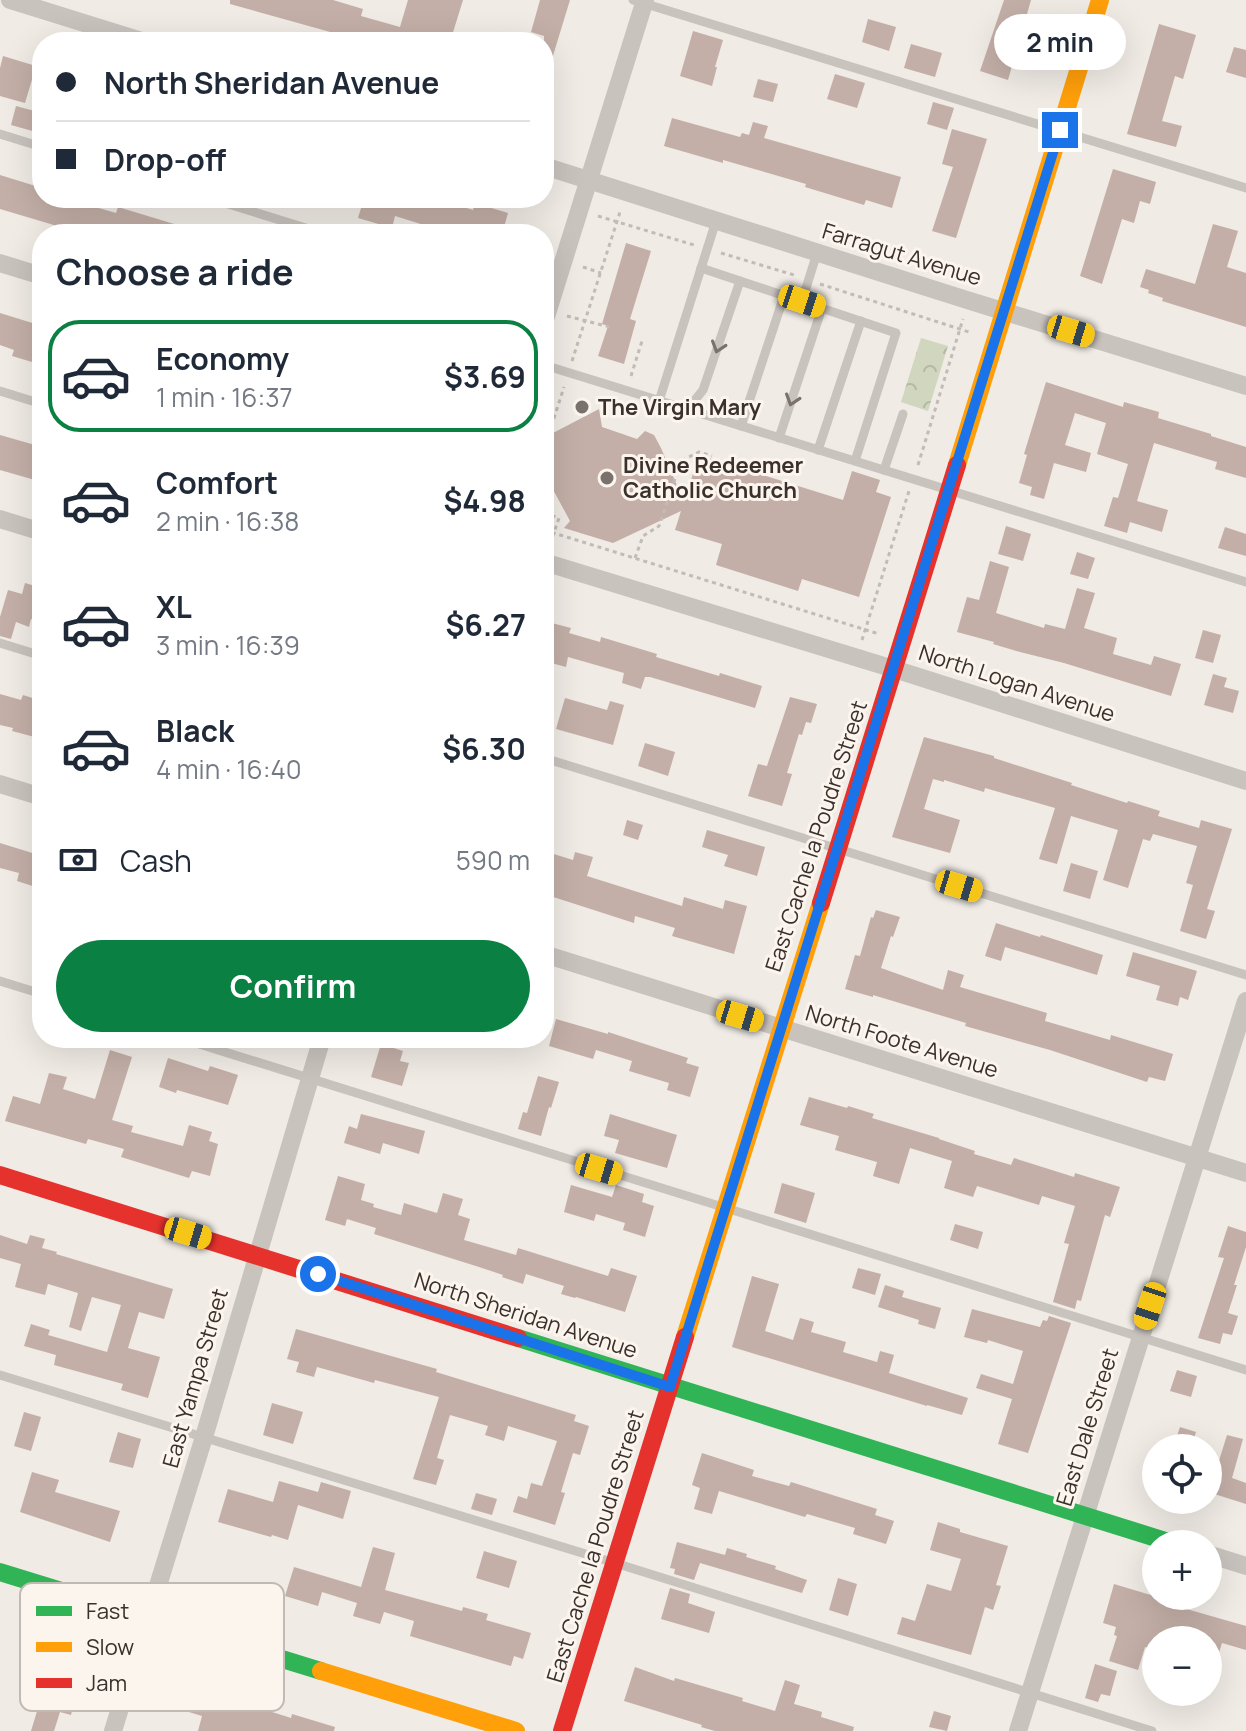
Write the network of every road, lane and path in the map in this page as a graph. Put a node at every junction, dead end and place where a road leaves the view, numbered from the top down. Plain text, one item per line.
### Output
1 (10, 0) edge
2 (1100, 0) edge
3 (641, 1) edge
4 (113, 32) edge
5 (1060, 130) junction
6 (0, 134) edge
7 (32, 144) edge
8 (554, 169) edge
9 (588, 180) junction
10 (1246, 188) edge
11 (241, 208) edge
12 (621, 209) dead end
13 (598, 216) dead end
14 (716, 220) junction
15 (617, 221) junction
16 (293, 224) edge
17 (707, 249) junction
18 (817, 253) junction
19 (0, 263) edge
20 (583, 267) dead end
21 (701, 268) junction
22 (32, 273) edge
23 (601, 273) junction
24 (808, 280) junction
25 (740, 281) junction
26 (554, 288) edge
27 (784, 296) junction
28 (802, 301) junction
29 (822, 308) junction
30 (1003, 311) junction
31 (554, 312) edge
32 (861, 321) junction
33 (585, 322) junction
34 (610, 327) dead end
35 (972, 333) dead end
36 (642, 341) dead end
37 (554, 368) edge
38 (569, 373) junction
39 (1246, 386) edge
40 (0, 391) edge
41 (630, 392) junction
42 (32, 401) edge
43 (659, 401) junction
44 (687, 410) junction
45 (903, 414) dead end
46 (554, 419) edge
47 (741, 426) junction
48 (779, 438) junction
49 (818, 450) junction
50 (712, 456) dead end
51 (855, 461) junction
52 (884, 470) junction
53 (949, 490) junction
54 (0, 519) edge
55 (32, 529) edge
56 (554, 533) edge
57 (635, 558) junction
58 (554, 565) edge
59 (1246, 582) edge
60 (879, 634) dead end
61 (0, 643) edge
62 (32, 653) edge
63 (894, 669) junction
64 (554, 761) edge
65 (1246, 781) edge
66 (0, 784) edge
67 (32, 794) edge
68 (837, 849) junction
69 (554, 957) edge
70 (1246, 975) edge
71 (0, 981) edge
72 (32, 991) edge
73 (1246, 1001) edge
74 (780, 1028) junction
75 (211, 1048) edge
76 (319, 1048) edge
77 (309, 1079) junction
78 (1197, 1157) junction
79 (1246, 1173) edge
80 (0, 1175) edge
81 (725, 1207) junction
82 (256, 1255) junction
83 (1141, 1337) junction
84 (1246, 1370) edge
85 (0, 1375) edge
86 (670, 1387) junction
87 (204, 1437) junction
88 (1085, 1516) junction
89 (1142, 1534) edge
90 (1222, 1558) edge
91 (615, 1563) junction
92 (1246, 1566) edge
93 (0, 1572) edge
94 (36, 1583) edge
95 (160, 1583) edge
96 (284, 1660) edge
97 (1030, 1692) junction
98 (119, 1711) edge
99 (113, 1731) edge
100 (516, 1731) edge
101 (562, 1731) edge
102 (1018, 1731) edge
103 (1152, 1731) edge

1 - 4 street
2 - 5 street, East Cache la Poudre Street
3 - 5 lane
3 - 9 street
5 - 10 lane
5 - 30 street, East Cache la Poudre Street
6 - 7 lane
8 - 9 street, Farragut Avenue
9 - 14 street, Farragut Avenue
9 - 26 street
11 - 16 lane
12 - 15 path
13 - 15 path
14 - 17 lane
14 - 18 street, Farragut Avenue
15 - 17 path
15 - 23 path
17 - 21 lane
17 - 24 path
18 - 24 lane
18 - 30 street, Farragut Avenue
19 - 22 street
20 - 23 path
21 - 25 lane
21 - 43 lane
23 - 33 path
24 - 28 lane
24 - 35 path
25 - 27 lane
25 -> 44 lane
27 - 28 lane
27 - 47 lane
28 - 29 lane
29 - 32 lane
29 -> 48 lane
30 - 39 street, Farragut Avenue
30 - 53 street, East Cache la Poudre Street
31 - 33 path
32 - 49 lane
32 - 51 lane
33 - 34 path
33 - 38 path
36 - 41 path
37 - 38 lane
38 - 41 lane
38 - 46 path
40 - 42 lane
41 - 43 lane
43 - 44 lane
44 - 47 lane
45 - 52 lane
47 - 48 lane
48 - 49 lane
49 - 51 lane
50 - 57 path
51 - 52 lane
52 - 53 lane
53 - 59 lane
53 - 63 street, East Cache la Poudre Street
54 - 55 street
56 - 57 path
57 - 60 path
58 - 63 street, North Logan Avenue
61 - 62 lane
63 - 65 street, North Logan Avenue
63 - 68 street, East Cache la Poudre Street
64 - 68 lane
66 - 67 street
68 - 70 lane
68 - 74 street, East Cache la Poudre Street
69 - 74 street, North Foote Avenue
71 - 72 lane
73 - 78 street, East Dale Street
74 - 78 street, North Foote Avenue
74 - 81 street, East Cache la Poudre Street
75 - 77 lane
76 - 77 street, East Yampa Street
77 - 81 lane
77 - 82 street, East Yampa Street
78 - 79 street, North Foote Avenue
78 - 83 street, East Dale Street
80 - 82 street, North Sheridan Avenue
81 - 83 lane
81 - 86 street, East Cache la Poudre Street
82 - 86 street, North Sheridan Avenue
82 - 87 street, East Yampa Street
83 - 84 lane
83 - 88 street, East Dale Street
85 - 87 lane
86 - 88 street, North Sheridan Avenue
86 - 91 street, East Cache la Poudre Street
87 - 91 lane
87 - 95 street, East Yampa Street
88 - 89 street, North Sheridan Avenue
88 - 97 street, East Dale Street
90 - 92 street
91 - 97 lane
91 - 101 street, East Cache la Poudre Street
93 - 94 street
96 - 100 street
97 - 102 street, East Dale Street
97 - 103 lane
98 - 99 street, East Yampa Street

